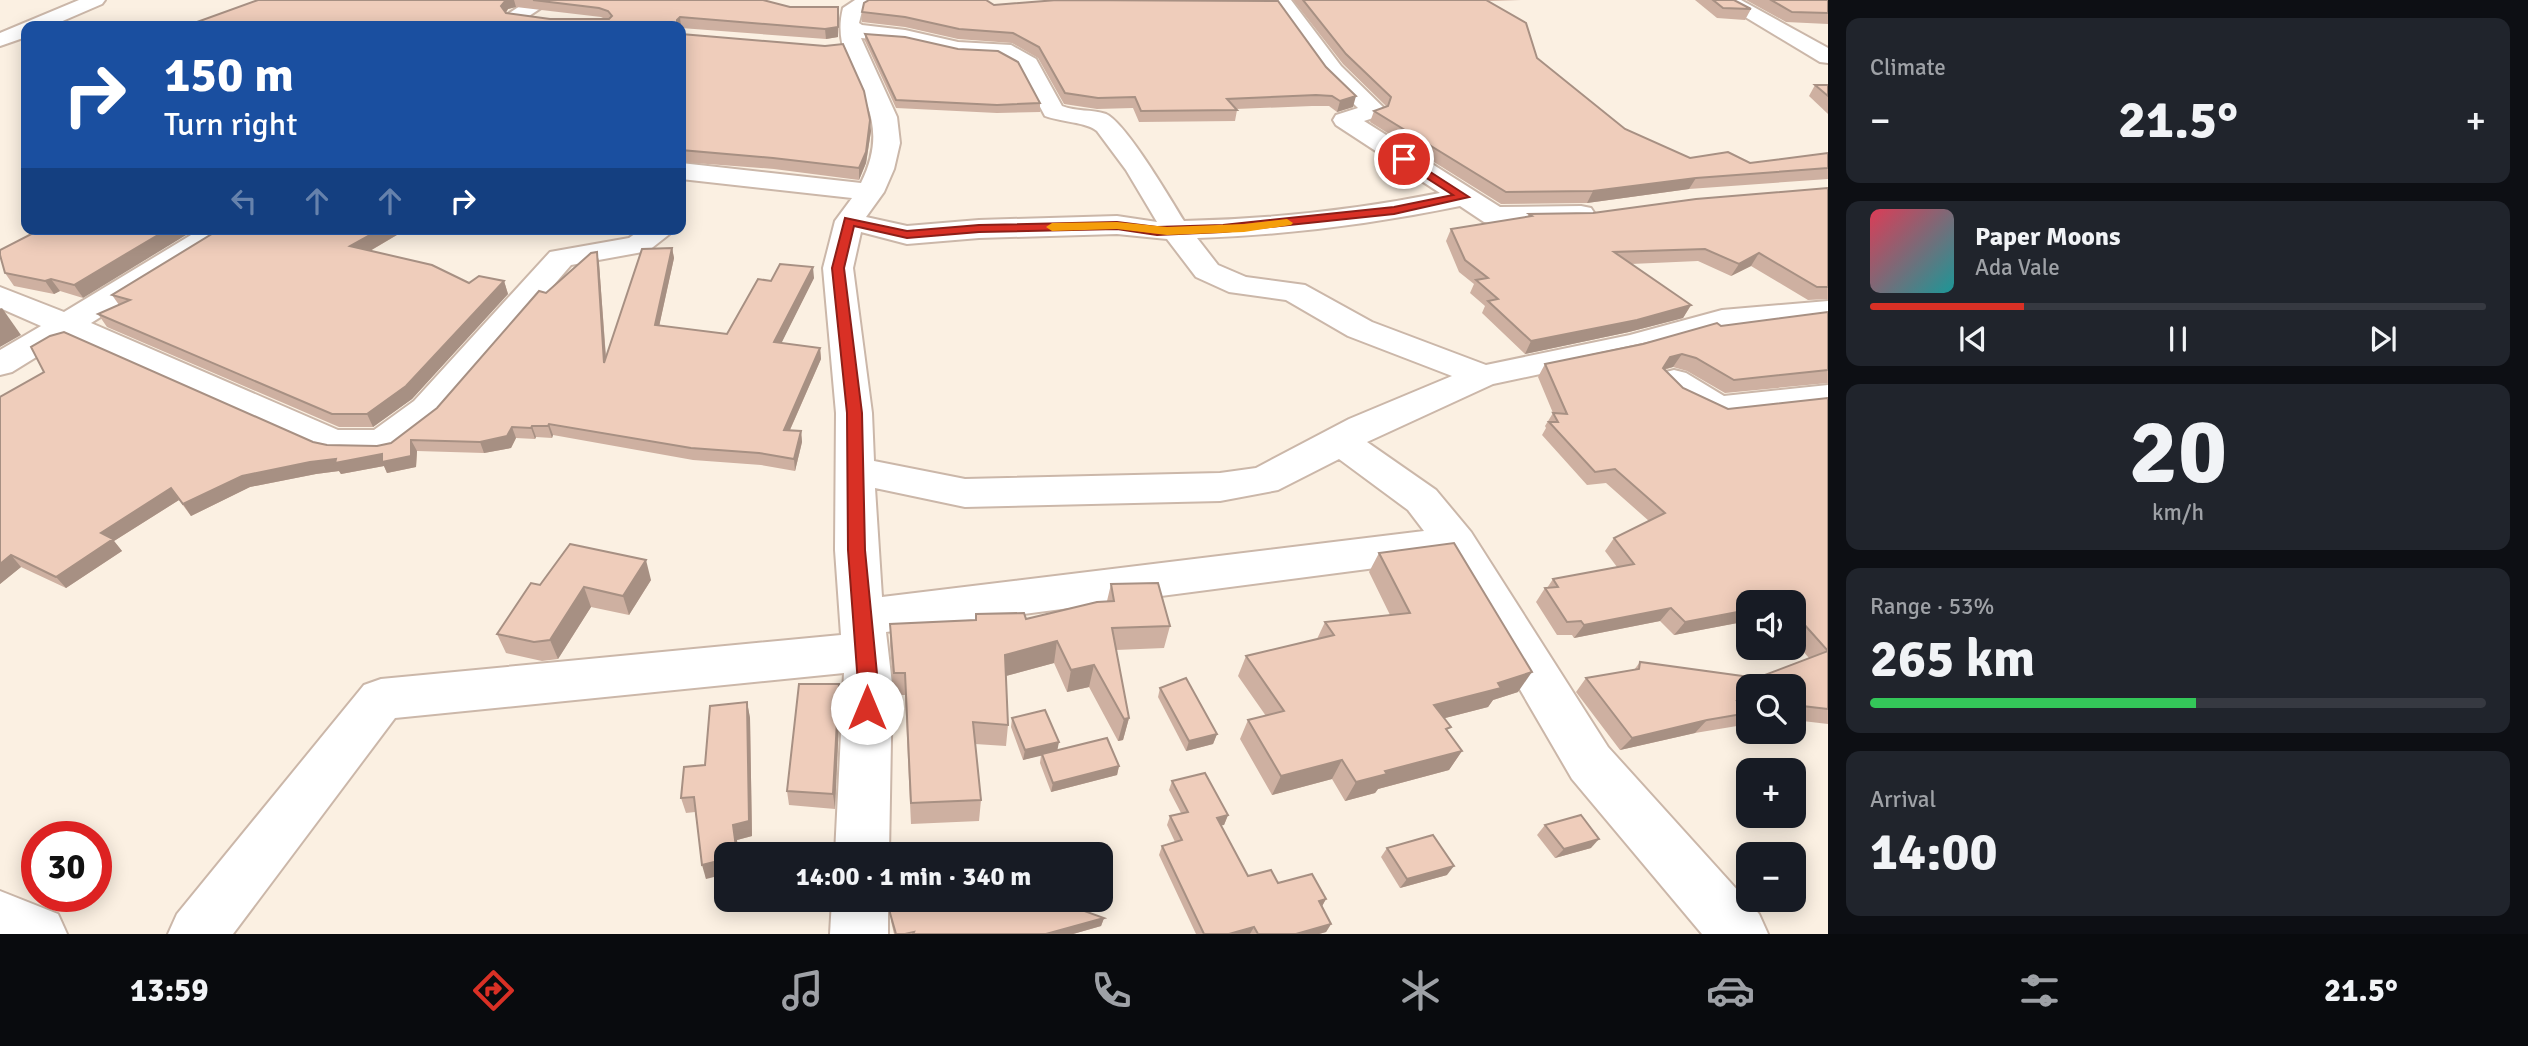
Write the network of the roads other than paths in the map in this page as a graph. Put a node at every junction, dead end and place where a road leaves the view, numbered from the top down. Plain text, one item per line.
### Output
1 (94, 0) edge
2 (542, 0) edge
3 (1225, 0) edge
4 (1727, 0) edge
5 (1282, 1) edge
6 (553, 20) edge
7 (46, 21) edge
8 (508, 21) edge
9 (847, 22) edge
10 (1816, 26) edge
11 (1779, 27) junction
12 (21, 32) edge
13 (0, 40) edge
14 (1828, 57) edge
15 (686, 171) edge
16 (870, 192) junction
17 (1463, 197) junction
18 (1600, 213) edge
19 (849, 221) junction
20 (1176, 231) junction
21 (212, 235) edge
22 (653, 235) edge
23 (0, 296) edge
24 (1828, 311) edge
25 (65, 325) junction
26 (0, 365) edge
27 (1483, 376) junction
28 (1674, 381) edge
29 (1828, 396) edge
30 (1340, 441) junction
31 (856, 471) junction
32 (1456, 543) junction
33 (863, 634) junction
34 (862, 842) edge
35 (860, 912) edge
36 (0, 920) edge
37 (38, 934) edge
38 (197, 934) edge
39 (859, 934) edge
40 (1739, 934) edge

1 - 7 street
2 - 8 street
3 - 5 street
4 - 11 street
5 - 17 street
6 - 8 street
9 - 16 street
9 - 20 street
10 - 11 street
11 - 14 street
12 - 13 street
15 - 16 street
16 - 19 street
17 - 18 street
17 - 20 street
19 - 20 street
19 - 31 street
20 - 27 street
21 - 25 street
22 - 25 street
23 - 25 street
24 - 27 street
25 - 26 street
27 - 30 street
28 - 29 street
30 - 31 street
30 - 32 street
31 - 33 street
32 - 33 street
32 - 40 street
33 - 34 street
33 - 38 street
35 - 39 street
36 - 37 street

